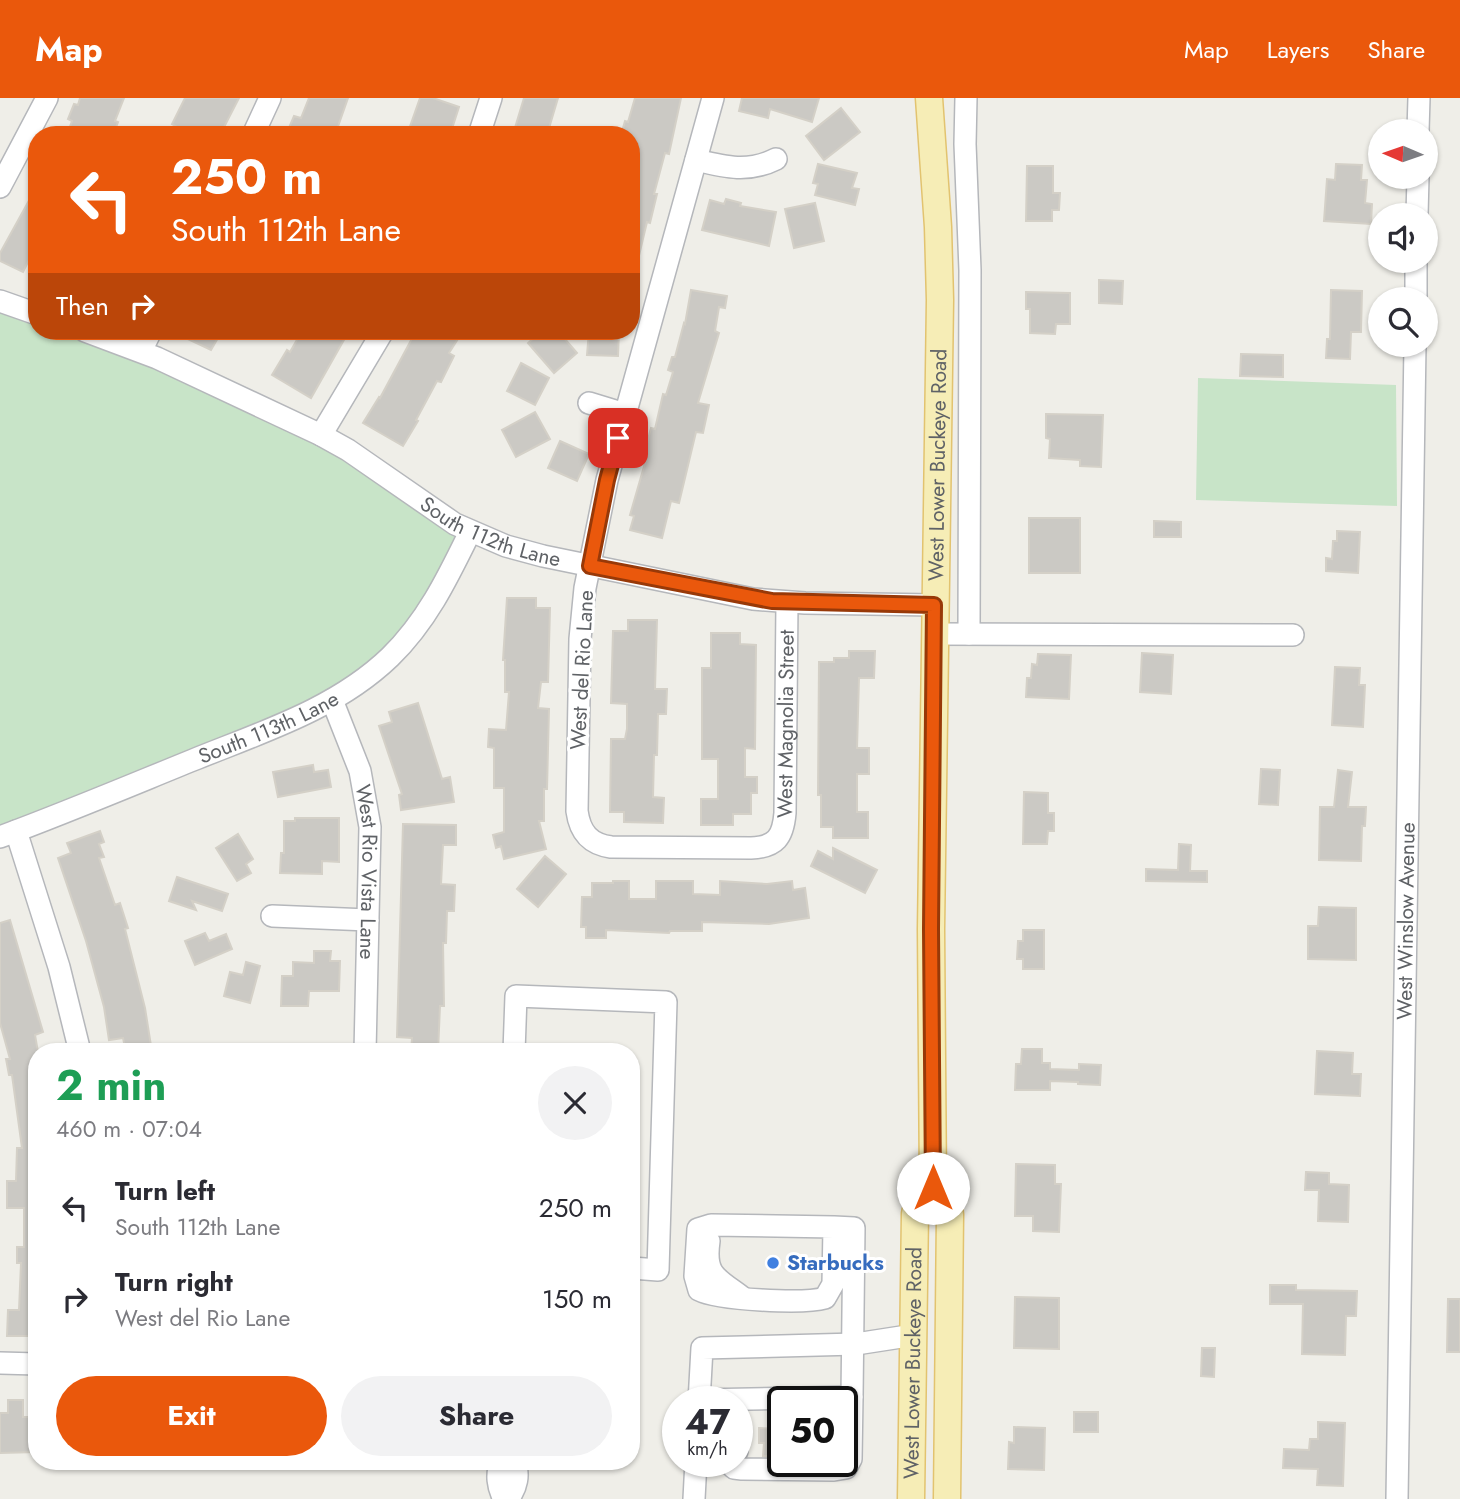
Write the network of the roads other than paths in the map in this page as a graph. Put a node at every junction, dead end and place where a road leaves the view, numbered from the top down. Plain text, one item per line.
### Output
1 (47, 98) edge
2 (271, 98) edge
3 (491, 98) edge
4 (713, 98) edge
5 (929, 98) edge
6 (966, 98) edge
7 (1419, 98) edge
8 (1418, 119) edge
9 (32, 126) edge
10 (257, 126) edge
11 (482, 126) edge
12 (28, 134) edge
13 (776, 159) dead end
14 (696, 160) junction
15 (0, 187) edge
16 (0, 301) edge
17 (28, 311) edge
18 (110, 340) edge
19 (146, 340) edge
20 (378, 340) edge
21 (141, 351) junction
22 (1415, 357) edge
23 (589, 403) dead end
24 (625, 414) junction
25 (321, 435) junction
26 (470, 532) junction
27 (590, 566) junction
28 (787, 603) junction
29 (934, 605) junction
30 (934, 634) junction
31 (969, 634) junction
32 (1293, 635) dead end
33 (332, 700) junction
34 (8, 834) edge
35 (776, 842) joint
36 (272, 916) dead end
37 (368, 920) junction
38 (78, 1043) edge
39 (365, 1043) edge
40 (514, 1043) edge
41 (933, 1188) junction
42 (848, 1221) junction
43 (640, 1269) edge
44 (914, 1335) junction
45 (853, 1344) junction
46 (0, 1363) edge
47 (28, 1364) edge
48 (700, 1386) edge
49 (852, 1386) edge
50 (499, 1470) edge
51 (516, 1470) edge
52 (695, 1477) edge
53 (506, 1499) edge
54 (694, 1499) edge
55 (911, 1499) edge
56 (947, 1499) edge
57 (1397, 1499) edge

1 - 9 street
2 - 10 street
3 - 11 street
4 - 14 street, West del Rio Lane
5 - 29 main road, West Lower Buckeye Road
6 - 31 street
7 - 8 street
12 - 15 street
13 - 14 street
14 - 24 street, West del Rio Lane
16 - 17 street
18 - 21 street, South 112th Lane
19 - 21 street
20 - 25 street
21 - 25 street, South 112th Lane
22 - 57 street, West Winslow Avenue
23 - 24 street
24 - 27 street, West del Rio Lane
25 - 26 street, South 112th Lane
26 - 27 street, South 112th Lane
26 - 33 street, South 113th Lane
27 - 28 street, South 112th Lane
27 - 35 street, West del Rio Lane
28 - 29 street, South 112th Lane
28 - 35 street, West Magnolia Street
29 - 30 main road, West Lower Buckeye Road
30 - 31 street
30 - 41 main road, West Lower Buckeye Road
31 - 32 street
33 - 34 street, South 113th Lane
33 - 37 street, West Rio Vista Lane
34 - 38 street
36 - 37 street
37 - 39 street, West Rio Vista Lane
40 - 43 street
41 - 44 main road, West Lower Buckeye Road
41 - 56 main road
42 - 42 street
42 - 45 street
44 - 45 street
44 - 55 main road, West Lower Buckeye Road
45 - 48 street
45 - 49 street
46 - 47 street
50 - 53 street
51 - 53 street
52 - 54 street

